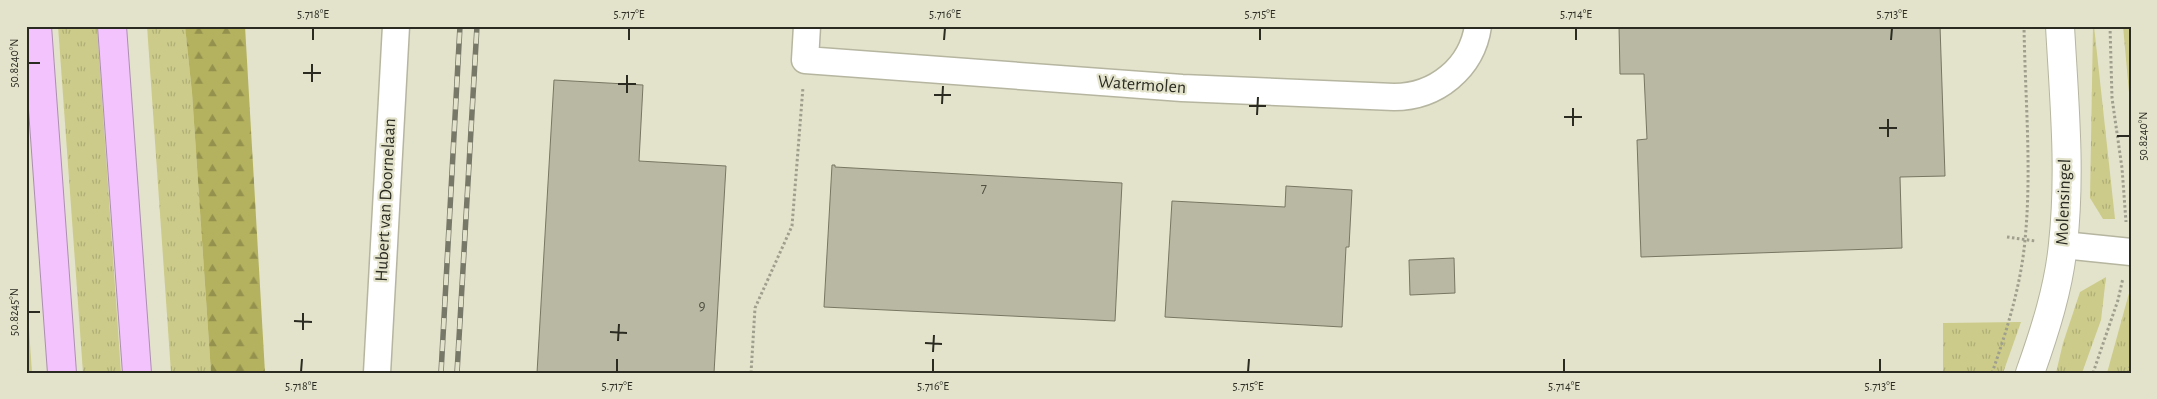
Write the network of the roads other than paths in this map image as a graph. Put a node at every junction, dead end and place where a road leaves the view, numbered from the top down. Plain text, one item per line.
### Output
1 (37, 26) edge
2 (112, 26) edge
3 (396, 26) edge
4 (807, 26) edge
5 (1478, 26) edge
6 (2060, 26) edge
7 (2063, 245) junction
8 (2128, 252) edge
9 (62, 373) edge
10 (137, 373) edge
11 (377, 373) edge
12 (2030, 373) edge

1 - 9 highway
2 - 10 highway
3 - 11 street, Hubert van Doornelaan
4 - 5 street, Watermolen
6 - 7 street, Molensingel
7 - 8 street
7 - 12 street, Molensingel

